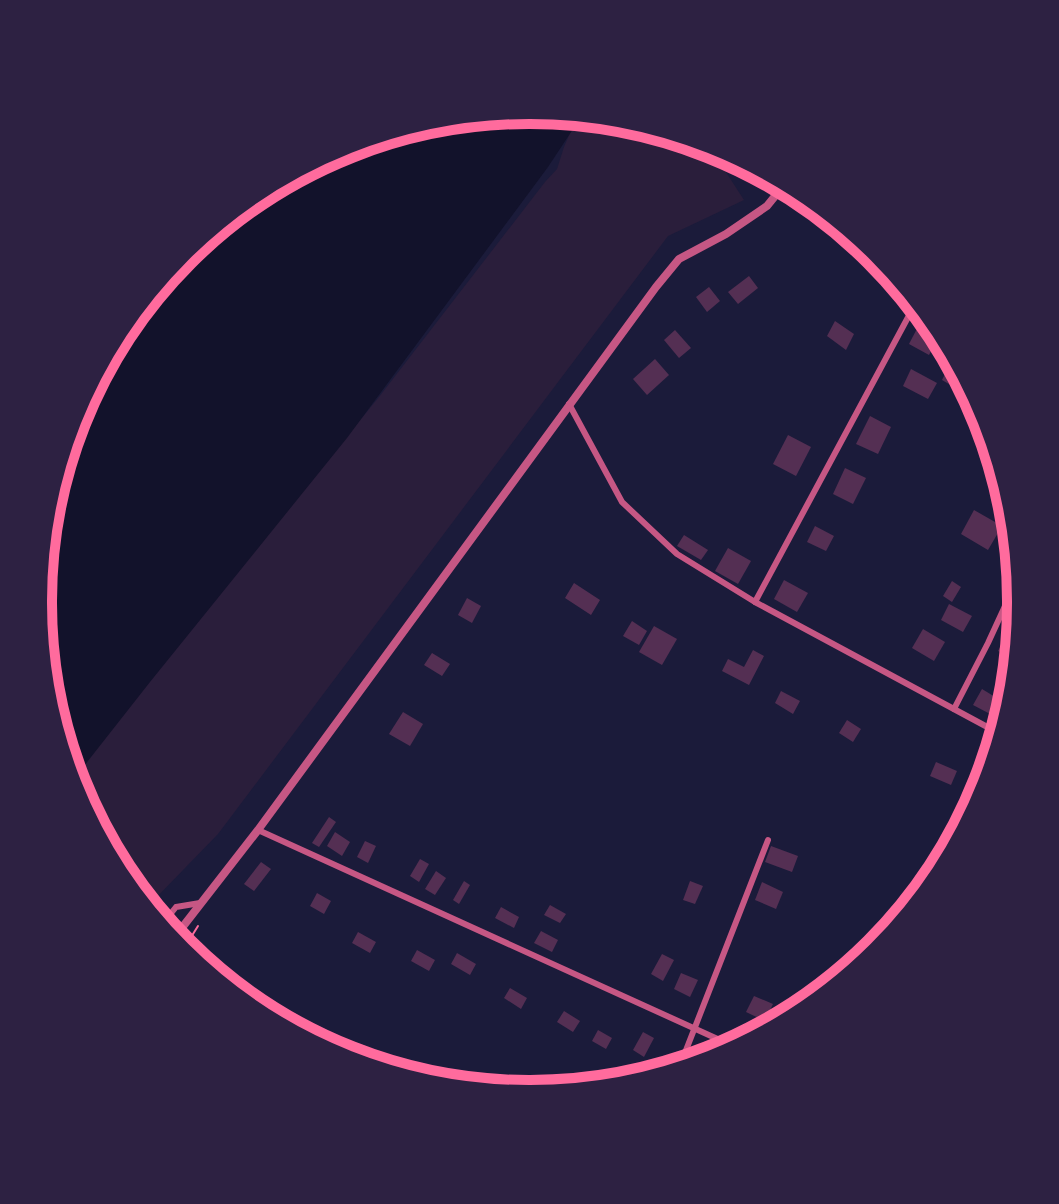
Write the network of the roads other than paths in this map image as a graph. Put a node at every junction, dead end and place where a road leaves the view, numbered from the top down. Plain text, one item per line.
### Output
1 (777, 194) edge
2 (910, 314) edge
3 (569, 404) junction
4 (755, 602) junction
5 (1007, 602) edge
6 (954, 709) junction
7 (990, 729) edge
8 (258, 830) junction
9 (768, 840) dead end
10 (200, 903) junction
11 (169, 916) edge
12 (181, 929) edge
13 (695, 1029) junction
14 (719, 1040) edge
15 (685, 1053) edge

1 - 3 street
2 - 4 street
3 - 4 street
3 - 8 street
4 - 6 street
5 - 6 street
6 - 7 street
8 - 10 street
8 - 13 street
9 - 13 street
10 - 11 street
10 - 12 street
13 - 14 street
13 - 15 street

